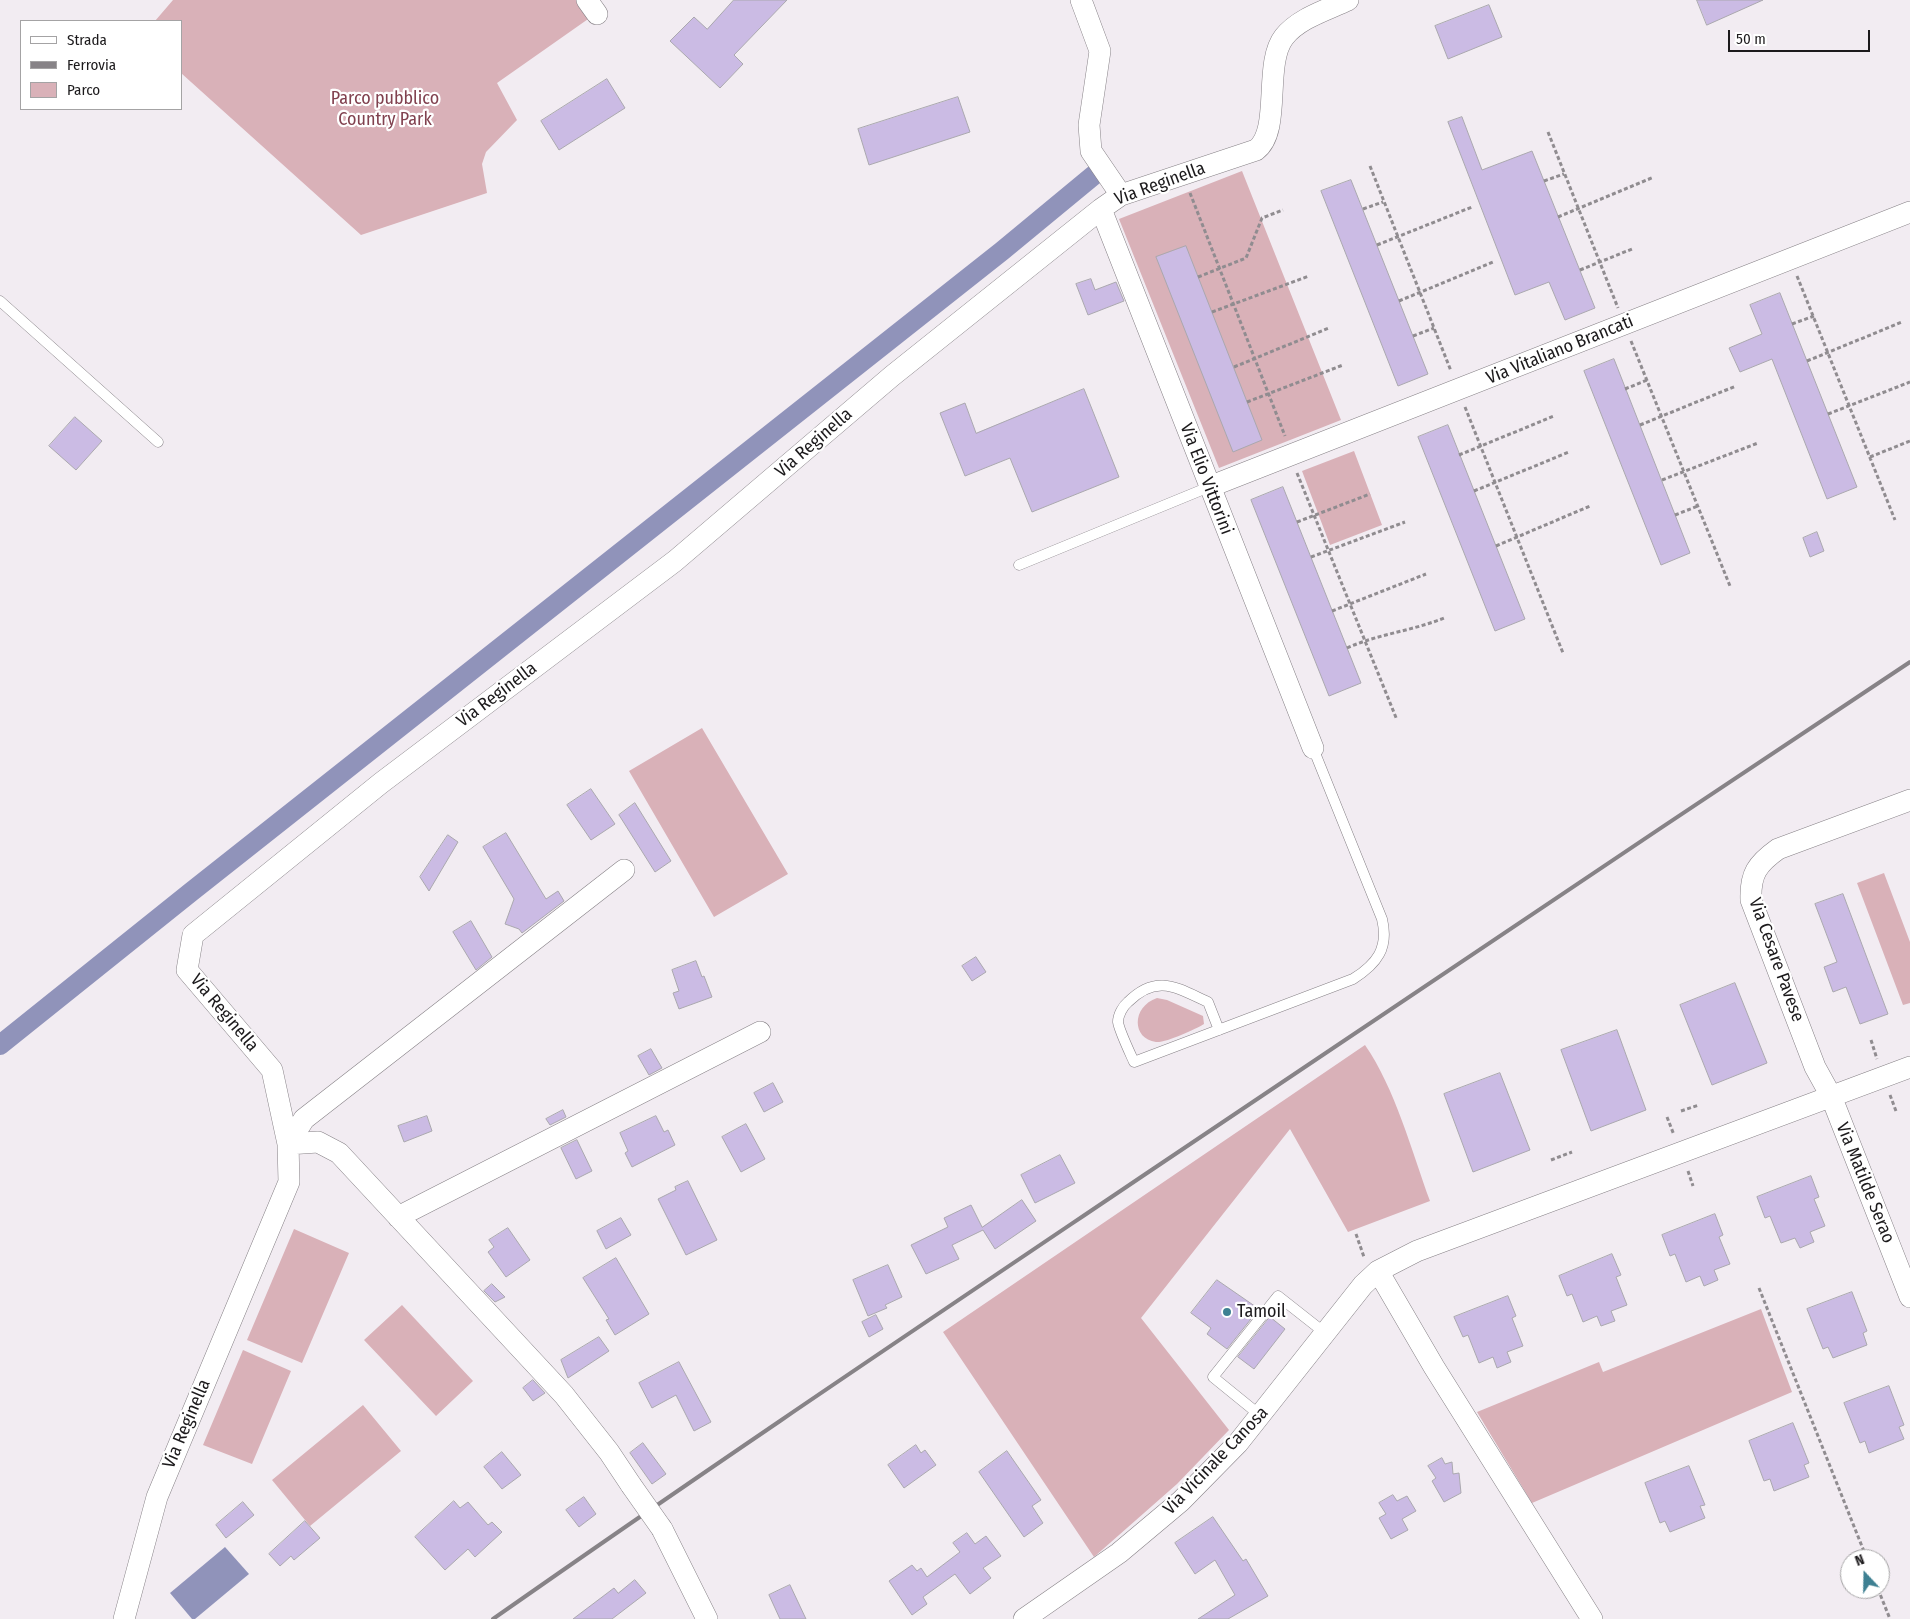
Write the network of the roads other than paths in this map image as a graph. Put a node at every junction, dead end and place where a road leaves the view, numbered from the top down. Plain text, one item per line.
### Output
1 (1081, 0) edge
2 (1348, 0) edge
3 (1116, 188) junction
4 (1101, 209) junction
5 (1910, 212) edge
6 (0, 302) edge
7 (158, 442) dead end
8 (1209, 487) junction
9 (1019, 565) dead end
10 (1313, 748) joint
11 (1910, 800) edge
12 (624, 870) dead end
13 (1219, 1030) junction
14 (760, 1032) dead end
15 (1910, 1067) edge
16 (1831, 1096) junction
17 (288, 1144) junction
18 (398, 1217) junction
19 (1371, 1267) junction
20 (1910, 1297) edge
21 (1325, 1333) junction
22 (1261, 1416) junction
23 (124, 1619) edge
24 (707, 1619) edge
25 (1024, 1619) edge
26 (1592, 1619) edge

1 - 3 street
2 - 3 street, Via Reginella
3 - 4 street, Via Reginella
4 - 8 street, Via Elio Vittorini
4 - 17 street, Via Reginella
5 - 8 street, Via Vitaliano Brancati
6 - 7 lane
8 - 9 lane
8 - 10 street, Via Elio Vittorini
10 - 13 lane
11 - 16 street, Via Cesare Pavese
12 - 17 street
13 - 13 lane
14 - 18 street
15 - 16 street, Via Vicinale Canosa
16 - 19 street, Via Vicinale Canosa
16 - 20 street, Via Matilde Serao
17 - 18 street
17 - 23 street, Via Reginella
18 - 24 street, bridge
19 - 21 street, Via Vicinale Canosa
19 - 26 street
21 - 22 street, Via Vicinale Canosa
21 - 22 lane
22 - 25 street, Via Vicinale Canosa

